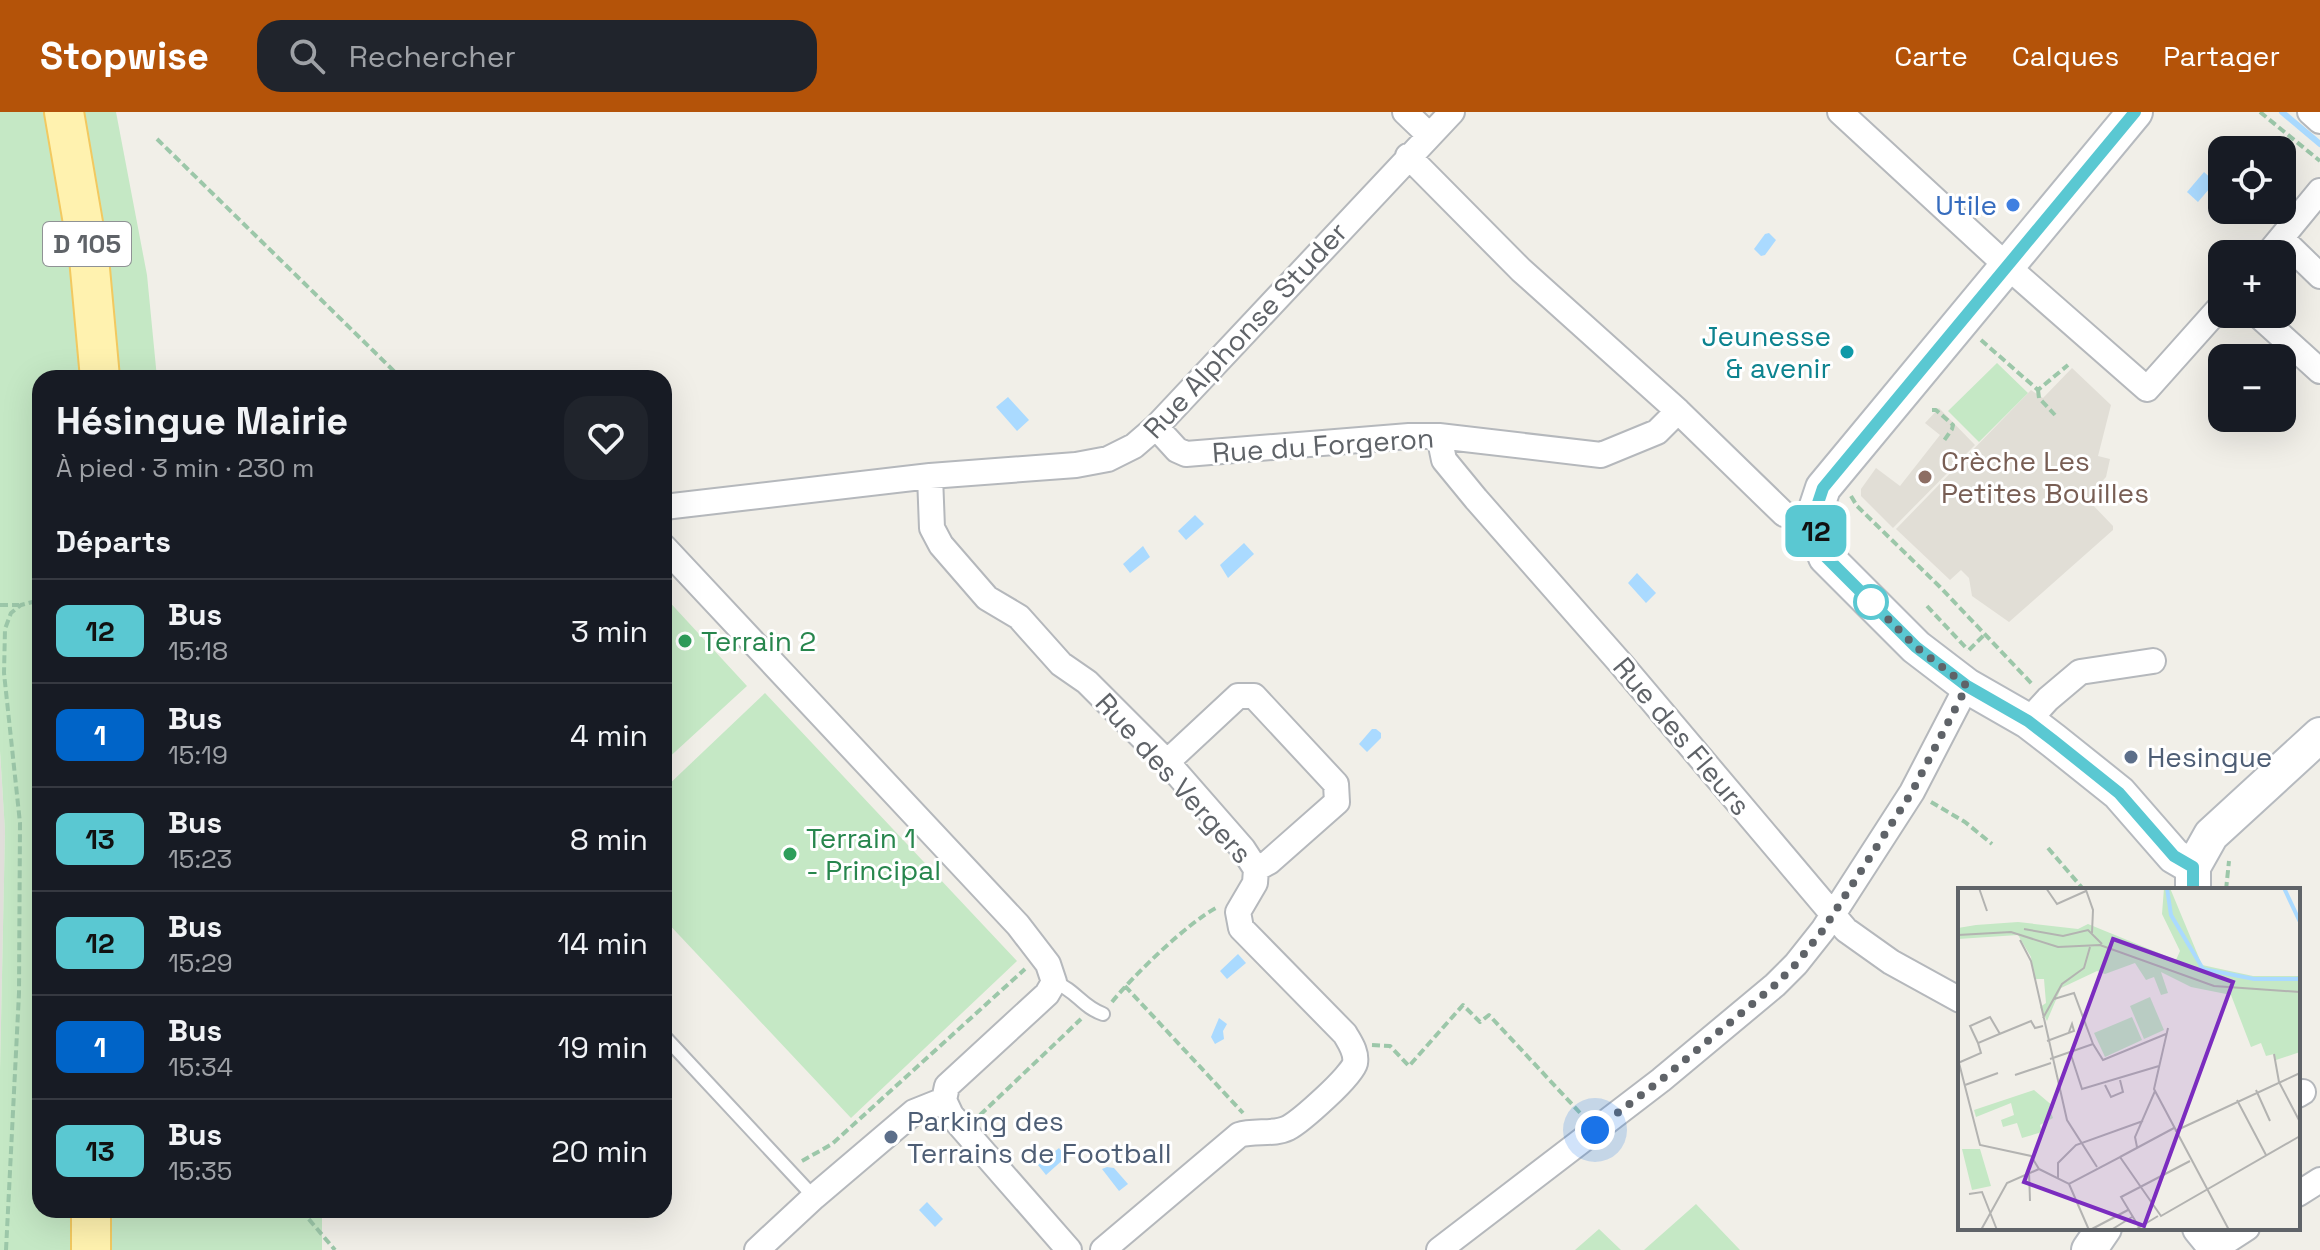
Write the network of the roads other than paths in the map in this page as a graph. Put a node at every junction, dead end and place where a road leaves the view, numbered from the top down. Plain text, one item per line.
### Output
1 (64, 112) edge
2 (1405, 112) edge
3 (1452, 112) edge
4 (1840, 112) edge
5 (2135, 112) edge
6 (2310, 112) edge
7 (2320, 121) edge
8 (1429, 135) junction
9 (1408, 156) junction
10 (2320, 191) edge
11 (2281, 240) edge
12 (2296, 261) edge
13 (2008, 267) junction
14 (2320, 276) edge
15 (2208, 321) edge
16 (2272, 328) edge
17 (99, 370) edge
18 (2320, 371) edge
19 (1678, 411) junction
20 (1156, 427) junction
21 (1439, 436) junction
22 (930, 476) junction
23 (672, 506) edge
24 (1812, 521) junction
25 (672, 556) edge
26 (2153, 661) dead end
27 (1967, 686) junction
28 (2038, 710) junction
29 (2318, 739) edge
30 (1167, 762) junction
31 (1256, 869) junction
32 (2193, 878) edge
33 (1833, 914) junction
34 (1054, 982) junction
35 (1958, 999) edge
36 (1097, 1012) road end
37 (672, 1045) edge
38 (944, 1100) junction
39 (2320, 1180) edge
40 (2300, 1193) edge
41 (814, 1197) junction
42 (91, 1218) edge
43 (2103, 1230) edge
44 (2242, 1230) edge
45 (2212, 1242) edge
46 (91, 1250) edge
47 (757, 1250) edge
48 (1069, 1250) edge
49 (1103, 1250) edge
50 (1439, 1250) edge
51 (2089, 1250) edge

1 - 17 main road, D 105
2 - 8 street
3 - 8 street, Rue Alphonse Studer
4 - 13 street
5 - 13 main road
6 - 7 street
8 - 9 street, Rue Alphonse Studer
9 - 19 street
9 - 20 street, Rue Alphonse Studer
10 - 11 street
12 - 14 street
13 - 15 street
13 - 24 main road
16 - 18 street
19 - 21 street, Rue du Forgeron
19 - 24 street
20 - 21 street, Rue du Forgeron
20 - 22 street, Rue Alphonse Studer
21 - 33 street, Rue des Fleurs
22 - 23 street, Rue Alphonse Studer
22 - 30 street, Rue des Vergers
24 - 27 main road
25 - 34 street
26 - 28 street
27 - 28 main road
27 - 33 street
28 - 32 main road
29 - 32 main road
30 - 31 street, Rue des Vergers
30 - 31 street
31 - 49 street, Rue des Vergers
33 - 35 street, Rue des Fleurs
33 - 50 street
34 - 36 lane
34 - 38 street
37 - 41 lane
38 - 41 street
38 - 48 street
39 - 40 street
41 - 47 street
42 - 46 main road
43 - 51 main road
44 - 45 street

